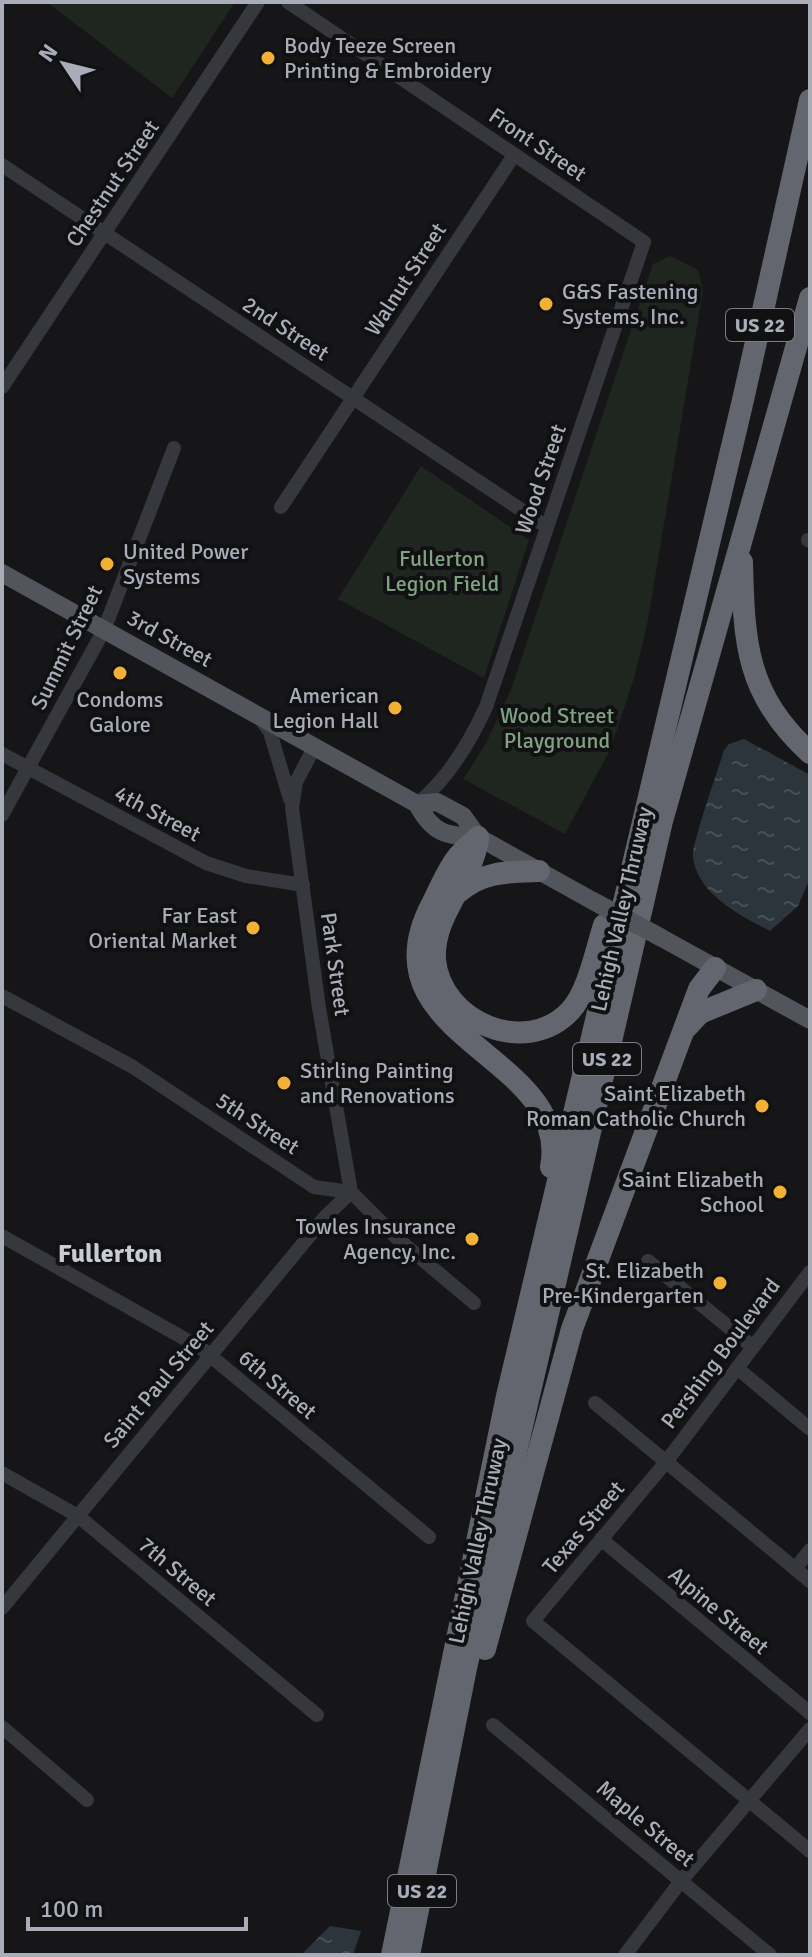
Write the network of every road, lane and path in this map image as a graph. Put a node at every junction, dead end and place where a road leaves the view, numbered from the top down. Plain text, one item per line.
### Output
1 (258, 2) edge
2 (288, 2) edge
3 (810, 100) edge
4 (514, 155) junction
5 (2, 165) edge
6 (105, 233) junction
7 (644, 242) joint
8 (810, 298) edge
9 (2, 387) edge
10 (353, 398) junction
11 (174, 448) dead end
12 (281, 507) dead end
13 (547, 527) junction
14 (741, 540) junction
15 (2, 573) edge
16 (104, 630) junction
17 (258, 714) junction
18 (315, 746) junction
19 (810, 753) edge
20 (2, 754) edge
21 (28, 769) junction
22 (647, 799) junction
23 (417, 804) junction
24 (292, 808) junction
25 (2, 815) edge
26 (478, 837) junction
27 (539, 871) junction
28 (303, 885) junction
29 (456, 896) junction
30 (715, 968) junction
31 (756, 990) junction
32 (2, 996) edge
33 (810, 1020) edge
34 (686, 1028) junction
35 (351, 1192) junction
36 (2, 1236) edge
37 (648, 1261) dead end
38 (810, 1272) edge
39 (474, 1303) dead end
40 (753, 1347) junction
41 (210, 1356) junction
42 (737, 1368) junction
43 (507, 1396) junction
44 (595, 1403) dead end
45 (810, 1429) edge
46 (666, 1462) junction
47 (2, 1473) edge
48 (78, 1516) junction
49 (429, 1537) dead end
50 (601, 1539) junction
51 (810, 1550) edge
52 (795, 1569) junction
53 (810, 1581) edge
54 (2, 1608) edge
55 (810, 1713) edge
56 (317, 1715) dead end
57 (493, 1725) dead end
58 (2, 1727) edge
59 (810, 1729) edge
60 (87, 1800) dead end
61 (750, 1802) junction
62 (435, 1827) junction
63 (810, 1851) edge
64 (681, 1881) junction
65 (392, 1955) edge
66 (409, 1955) edge
67 (625, 1955) edge
68 (770, 1955) edge

1 - 6 street, Chestnut Street
2 - 4 street, Front Street
3 - 22 highway, Lehigh Valley Thruway / US 22
4 - 7 street, Front Street
4 - 10 street, Walnut Street
5 - 6 street, 2nd Street
6 - 9 street, Chestnut Street
6 - 10 street, 2nd Street
7 - 13 street, Wood Street
8 - 14 highway, Lehigh Valley Thruway / US 22
10 - 12 street, Walnut Street
10 - 13 street, 2nd Street
11 - 16 street, Summit Street
13 - 23 street, Wood Street
14 - 19 highway
14 - 62 highway, Lehigh Valley Thruway / US 22
15 - 16 main road, 3rd Street
16 - 17 main road, 3rd Street
16 - 21 street, Summit Street
17 - 18 main road, 3rd Street
17 - 24 street
18 - 23 main road, 3rd Street
18 - 24 street, Park Street
20 - 21 street, 4th Street
21 - 25 street, Summit Street
21 - 28 street, 4th Street
22 - 29 highway
22 - 43 highway, Lehigh Valley Thruway / US 22
23 - 26 main road, 3rd Street
24 - 28 street, Park Street
26 - 27 main road, 3rd Street
26 - 29 highway
26 - 43 highway
27 - 29 highway
27 - 30 main road, 3rd Street, bridge
28 - 35 street, Park Street
30 - 31 main road, 3rd Street
30 - 34 highway
31 - 33 main road, 3rd Street
31 - 34 highway
32 - 35 street, 5th Street
34 - 62 highway
35 - 39 street
35 - 41 street, Saint Paul Street
36 - 41 street, 6th Street
37 - 40 street
38 - 40 street, Pershing Boulevard
40 - 42 street, Pershing Boulevard
41 - 48 street, Saint Paul Street
41 - 49 street, 6th Street
42 - 45 street
42 - 46 street, Pershing Boulevard
43 - 65 highway, Lehigh Valley Thruway / US 22
44 - 46 street
46 - 50 street, Texas Street
46 - 52 street
47 - 48 street, 7th Street
48 - 54 street, Saint Paul Street
48 - 56 street, 7th Street
50 - 55 street, Alpine Street
50 - 61 street, Texas Street
51 - 52 street
52 - 53 street
57 - 64 street, Maple Street
58 - 60 street
59 - 61 street
61 - 63 street
61 - 64 street
62 - 66 highway, Lehigh Valley Thruway / US 22
64 - 67 street
64 - 68 street, Maple Street

